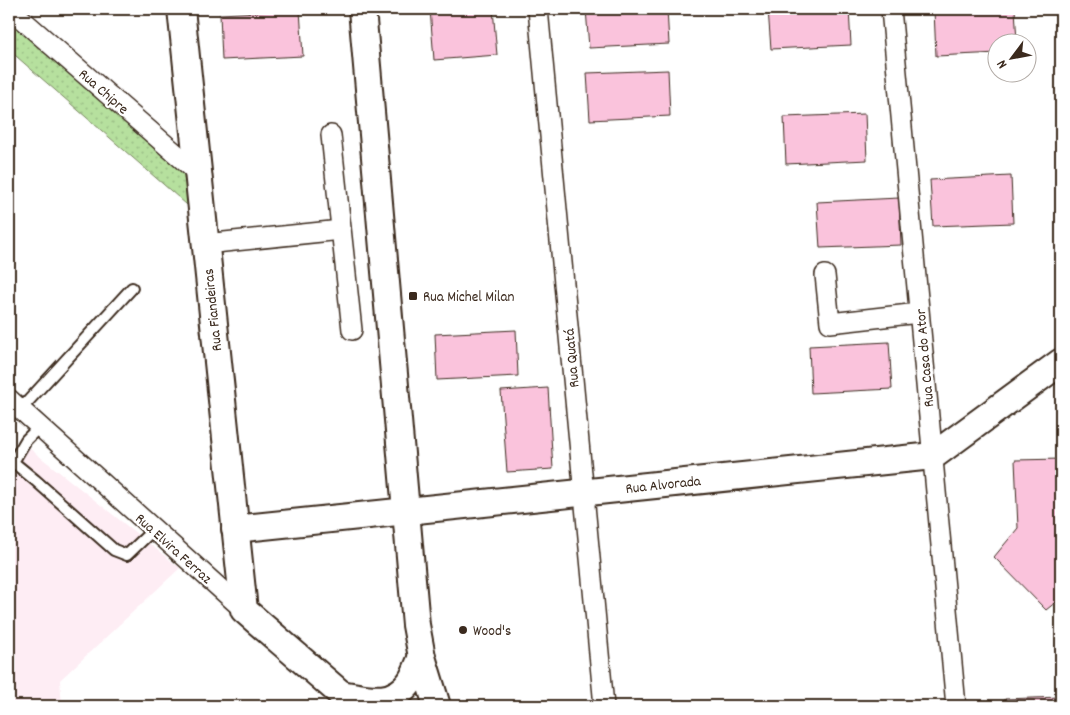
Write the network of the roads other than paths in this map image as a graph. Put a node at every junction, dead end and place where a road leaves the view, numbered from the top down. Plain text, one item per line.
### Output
1 (10, 9) edge
2 (181, 9) edge
3 (362, 9) edge
4 (538, 9) edge
5 (891, 9) edge
6 (331, 135) dead end
7 (198, 174) junction
8 (341, 230) junction
9 (205, 244) junction
10 (825, 275) dead end
11 (132, 288) dead end
12 (919, 313) junction
13 (352, 330) dead end
14 (1061, 362) edge
15 (15, 405) edge
16 (39, 427) junction
17 (933, 456) junction
18 (11, 464) edge
19 (584, 493) junction
20 (407, 511) junction
21 (154, 529) junction
22 (235, 529) junction
23 (244, 610) junction
24 (422, 657) junction
25 (348, 700) edge
26 (437, 706) edge
27 (604, 706) edge
28 (956, 706) edge

1 - 7 street, Rua Chipre
2 - 7 street, Rua Fiandeiras
3 - 20 street
4 - 19 street, Rua Quatá
5 - 12 street, Rua Casa do Ator
6 - 8 street
7 - 9 street, Rua Fiandeiras
8 - 9 street
8 - 13 street
9 - 22 street, Rua Fiandeiras
10 - 12 street
11 - 15 lane
12 - 17 street, Rua Casa do Ator
14 - 17 street
15 - 16 street, Rua Elvira Ferraz
16 - 18 lane
16 - 21 street, Rua Elvira Ferraz
17 - 19 street, Rua Alvorada
17 - 28 street, Rua Casa do Ator
18 - 21 lane
19 - 20 street, Rua Alvorada
19 - 27 street, Rua Quatá
20 - 22 street, Rua Alvorada
20 - 24 street
21 - 23 street, Rua Elvira Ferraz
22 - 23 street, Rua Fiandeiras
23 - 25 street, Rua Elvira Ferraz
24 - 25 street
24 - 26 street

